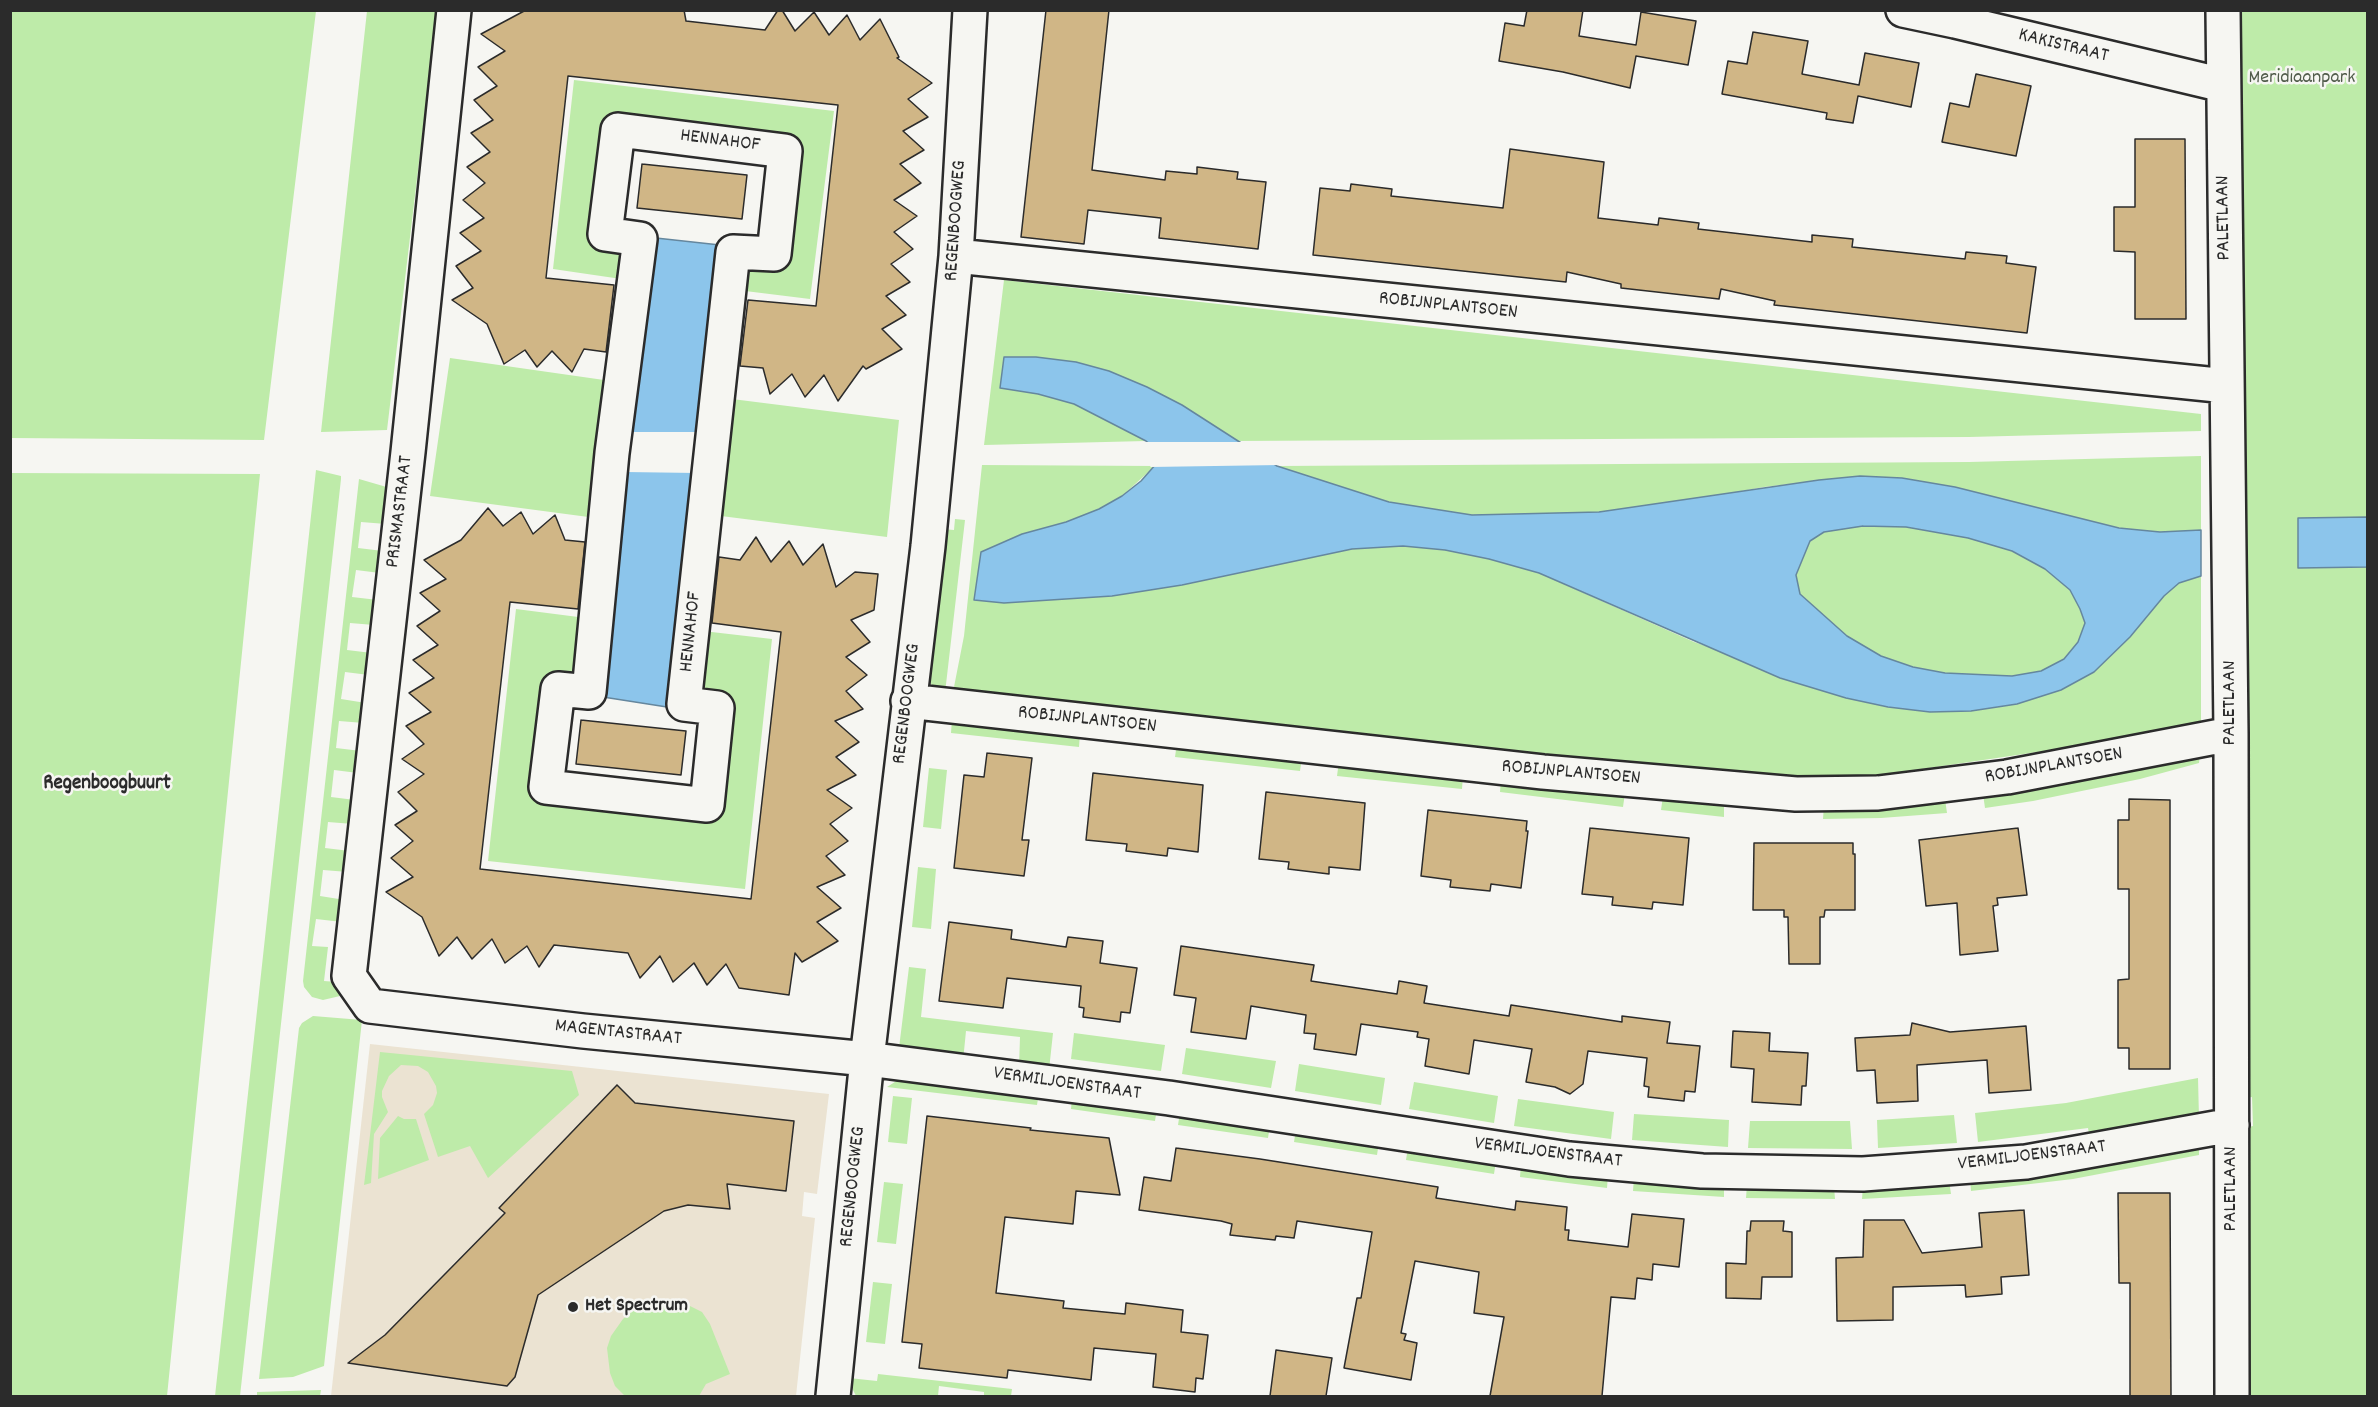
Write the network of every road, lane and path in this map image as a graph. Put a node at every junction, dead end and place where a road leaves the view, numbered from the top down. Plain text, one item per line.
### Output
1 (454, 10) edge
2 (970, 10) edge
3 (1903, 10) edge
4 (2223, 10) edge
5 (2223, 85) junction
6 (956, 256) junction
7 (2227, 386) junction
8 (908, 701) junction
9 (2231, 734) junction
10 (610, 795) joint
11 (370, 1006) joint
12 (867, 1059) junction
13 (2232, 1125) junction
14 (833, 1396) edge
15 (2232, 1396) edge

1 - 11 street, PRISMASTRAAT
2 - 6 street, REGENBOOGWEG
3 - 5 street, KAKISTRAAT
4 - 5 street, PALETLAAN
5 - 7 street, PALETLAAN
6 - 7 street, ROBIJNPLANTSOEN
6 - 8 street, REGENBOOGWEG
7 - 9 street, PALETLAAN
8 - 9 street, ROBIJNPLANTSOEN
8 - 12 street, REGENBOOGWEG
9 - 13 street, PALETLAAN
10 - 10 street, HENNAHOF
11 - 12 street, MAGENTASTRAAT
12 - 13 street, VERMILJOENSTRAAT
12 - 14 street, REGENBOOGWEG
13 - 15 street, PALETLAAN

